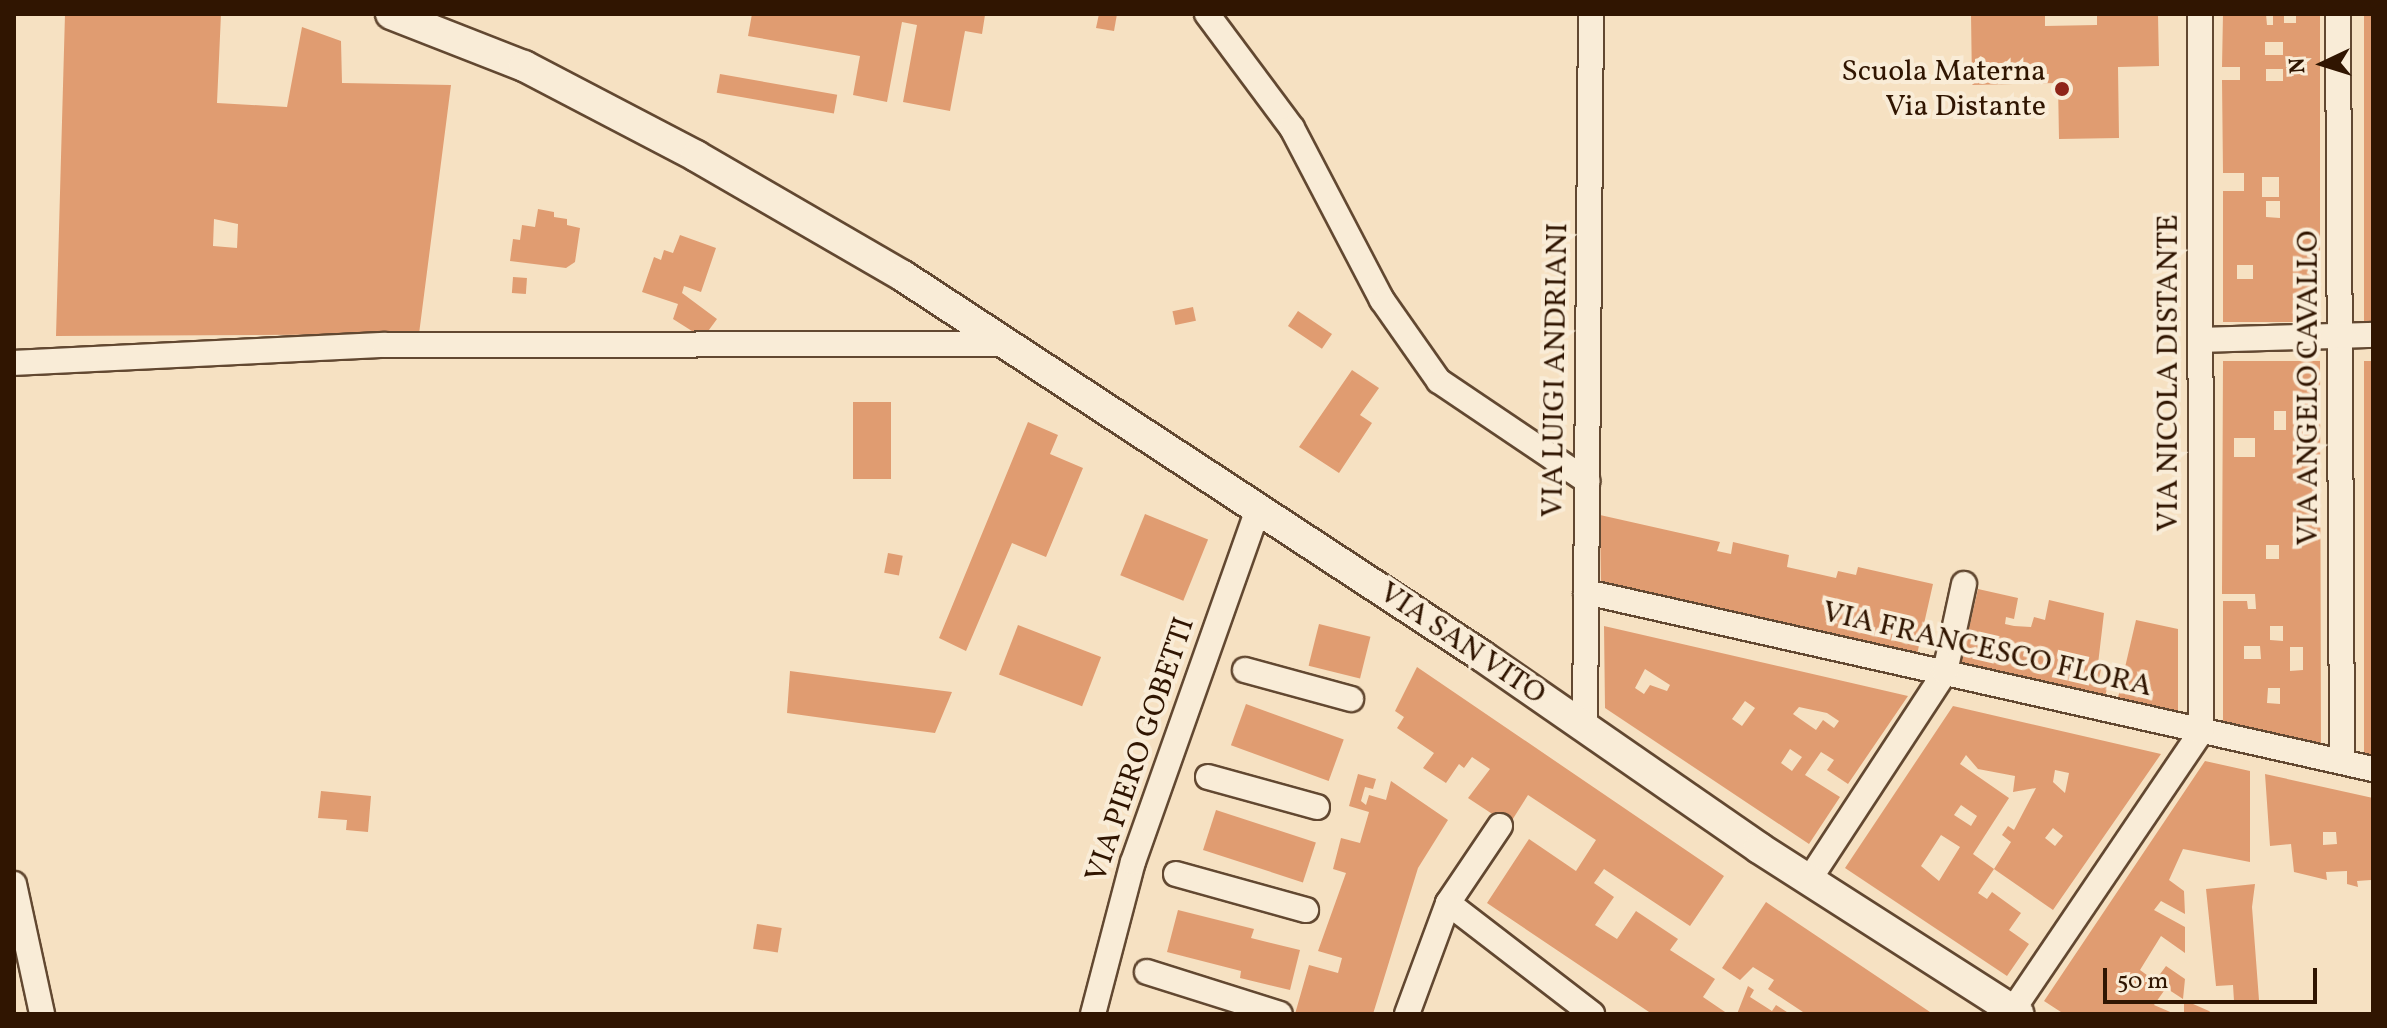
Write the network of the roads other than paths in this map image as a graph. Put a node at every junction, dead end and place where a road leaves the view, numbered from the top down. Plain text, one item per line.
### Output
1 (391, 14) edge
2 (1207, 14) edge
3 (1591, 14) edge
4 (2200, 14) edge
5 (2338, 14) edge
6 (2373, 335) edge
7 (2341, 336) junction
8 (2202, 340) junction
9 (1008, 344) junction
10 (14, 363) edge
11 (1587, 481) junction
12 (1258, 509) junction
13 (1964, 584) dead end
14 (1586, 592) junction
15 (1245, 670) dead end
16 (1945, 672) junction
17 (1351, 699) dead end
18 (1585, 727) junction
19 (2201, 732) junction
20 (2342, 761) junction
21 (2373, 769) edge
22 (1208, 777) dead end
23 (1317, 807) dead end
24 (1500, 826) dead end
25 (1176, 874) dead end
26 (1809, 880) junction
27 (14, 884) edge
28 (1448, 903) junction
29 (1306, 910) dead end
30 (1147, 972) dead end
31 (2014, 1013) edge
32 (42, 1014) edge
33 (1093, 1014) edge
34 (1280, 1014) edge
35 (1407, 1014) edge
36 (1592, 1014) edge

1 - 9 street, VIA SAN VITO
2 - 11 street
3 - 11 street, VIA LUIGI ANDRIANI
4 - 8 street, VIA NICOLA DISTANTE
5 - 7 street, VIA ANGELO CAVALLO
6 - 7 street
7 - 8 street
7 - 20 street, VIA ANGELO CAVALLO
8 - 19 street, VIA NICOLA DISTANTE
9 - 10 street
9 - 12 street, VIA SAN VITO
11 - 14 street, VIA LUIGI ANDRIANI
12 - 18 street, VIA SAN VITO
12 - 33 street, VIA PIERO GOBETTI
13 - 16 street
14 - 16 street, VIA FRANCESCO FLORA
14 - 18 street, VIA LUIGI ANDRIANI
15 - 17 street
16 - 19 street, VIA FRANCESCO FLORA
16 - 26 street
18 - 26 street, VIA SAN VITO
19 - 20 street, VIA FRANCESCO FLORA
19 - 31 street
20 - 21 street, VIA FRANCESCO FLORA
22 - 23 street
24 - 28 street
25 - 29 street
26 - 31 street, VIA SAN VITO
27 - 32 street
28 - 35 street
28 - 36 street
30 - 34 street

